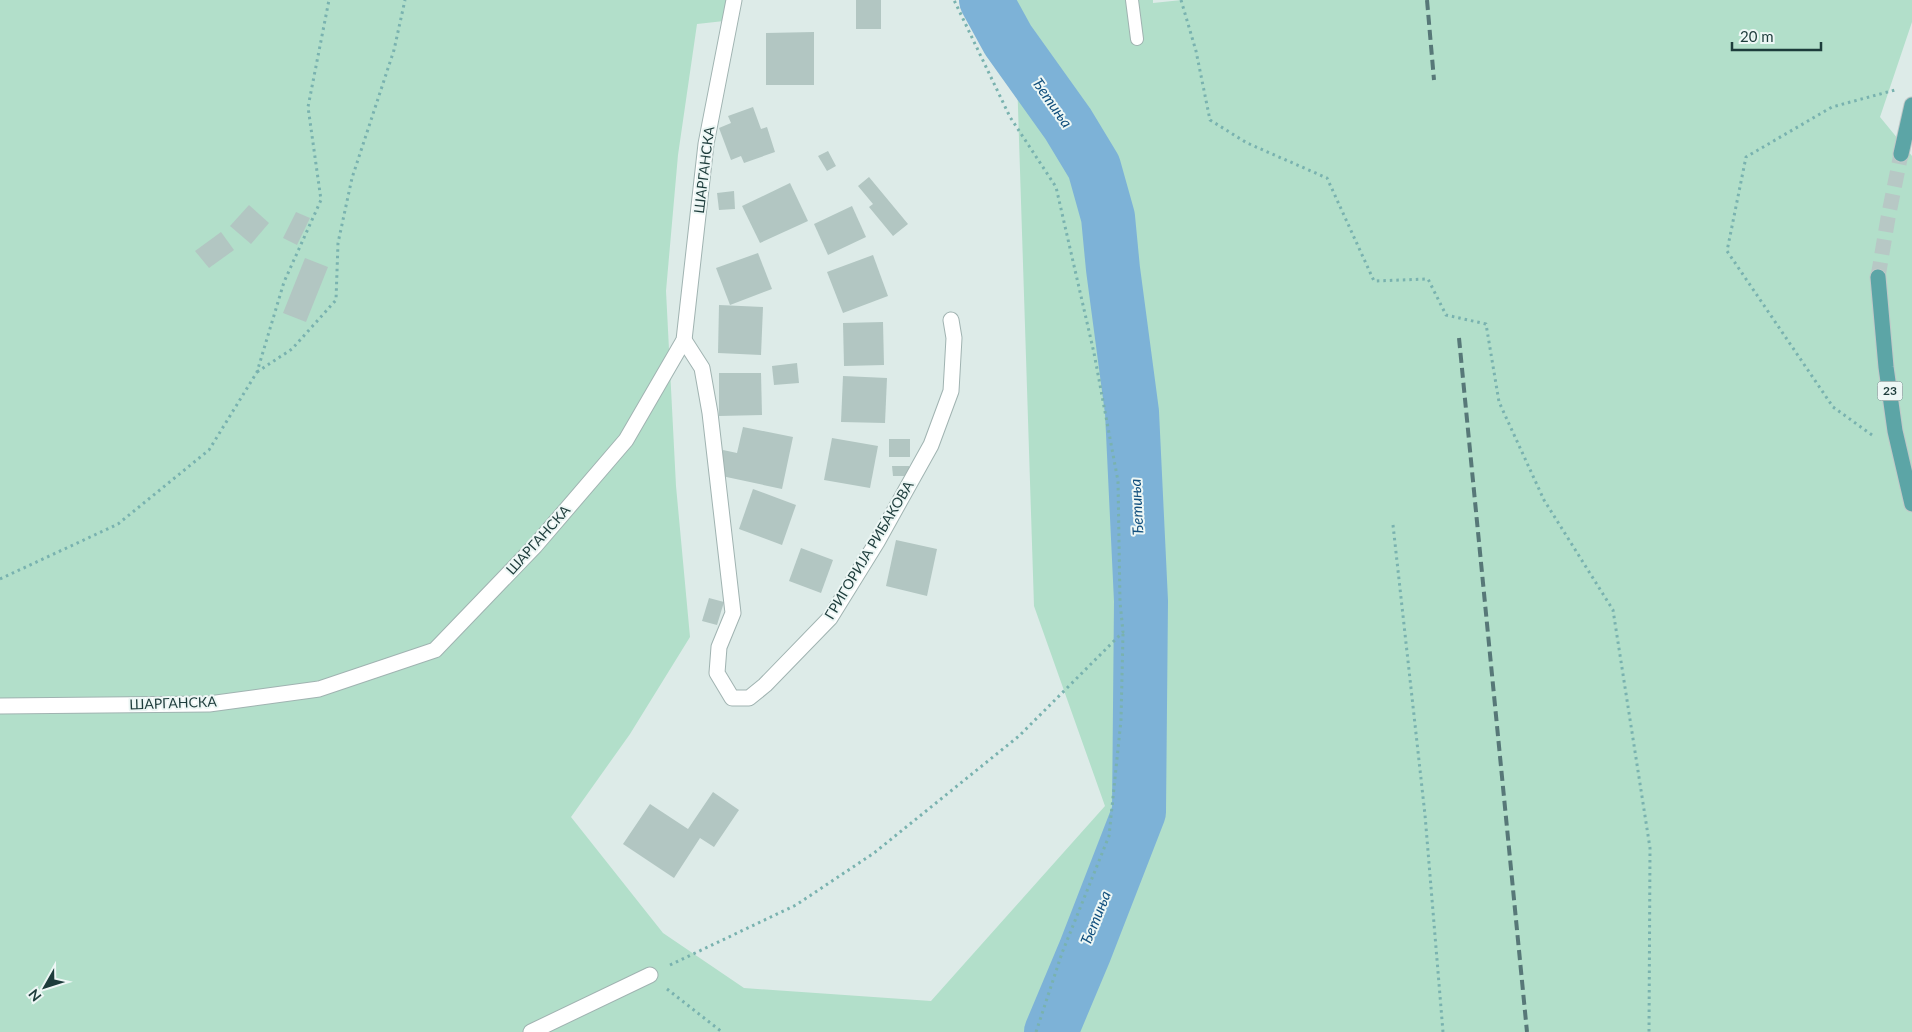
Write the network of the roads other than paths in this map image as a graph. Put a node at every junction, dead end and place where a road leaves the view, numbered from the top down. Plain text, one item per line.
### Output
1 (734, 0) edge
2 (1132, 0) edge
3 (1137, 39) dead end
4 (1912, 106) edge
5 (1901, 154) tunnel mouth
6 (1878, 277) tunnel mouth
7 (951, 320) dead end
8 (684, 340) junction
9 (1912, 504) edge
10 (0, 706) edge
11 (650, 975) road end
12 (531, 1032) edge

1 - 8 street, ШАРГАНСКА
2 - 3 lane
4 - 5 main road
6 - 9 main road, 23
7 - 8 street, ГРИГОРИЈА РИБАКОВА
8 - 10 street, ШАРГАНСКА
11 - 12 street

